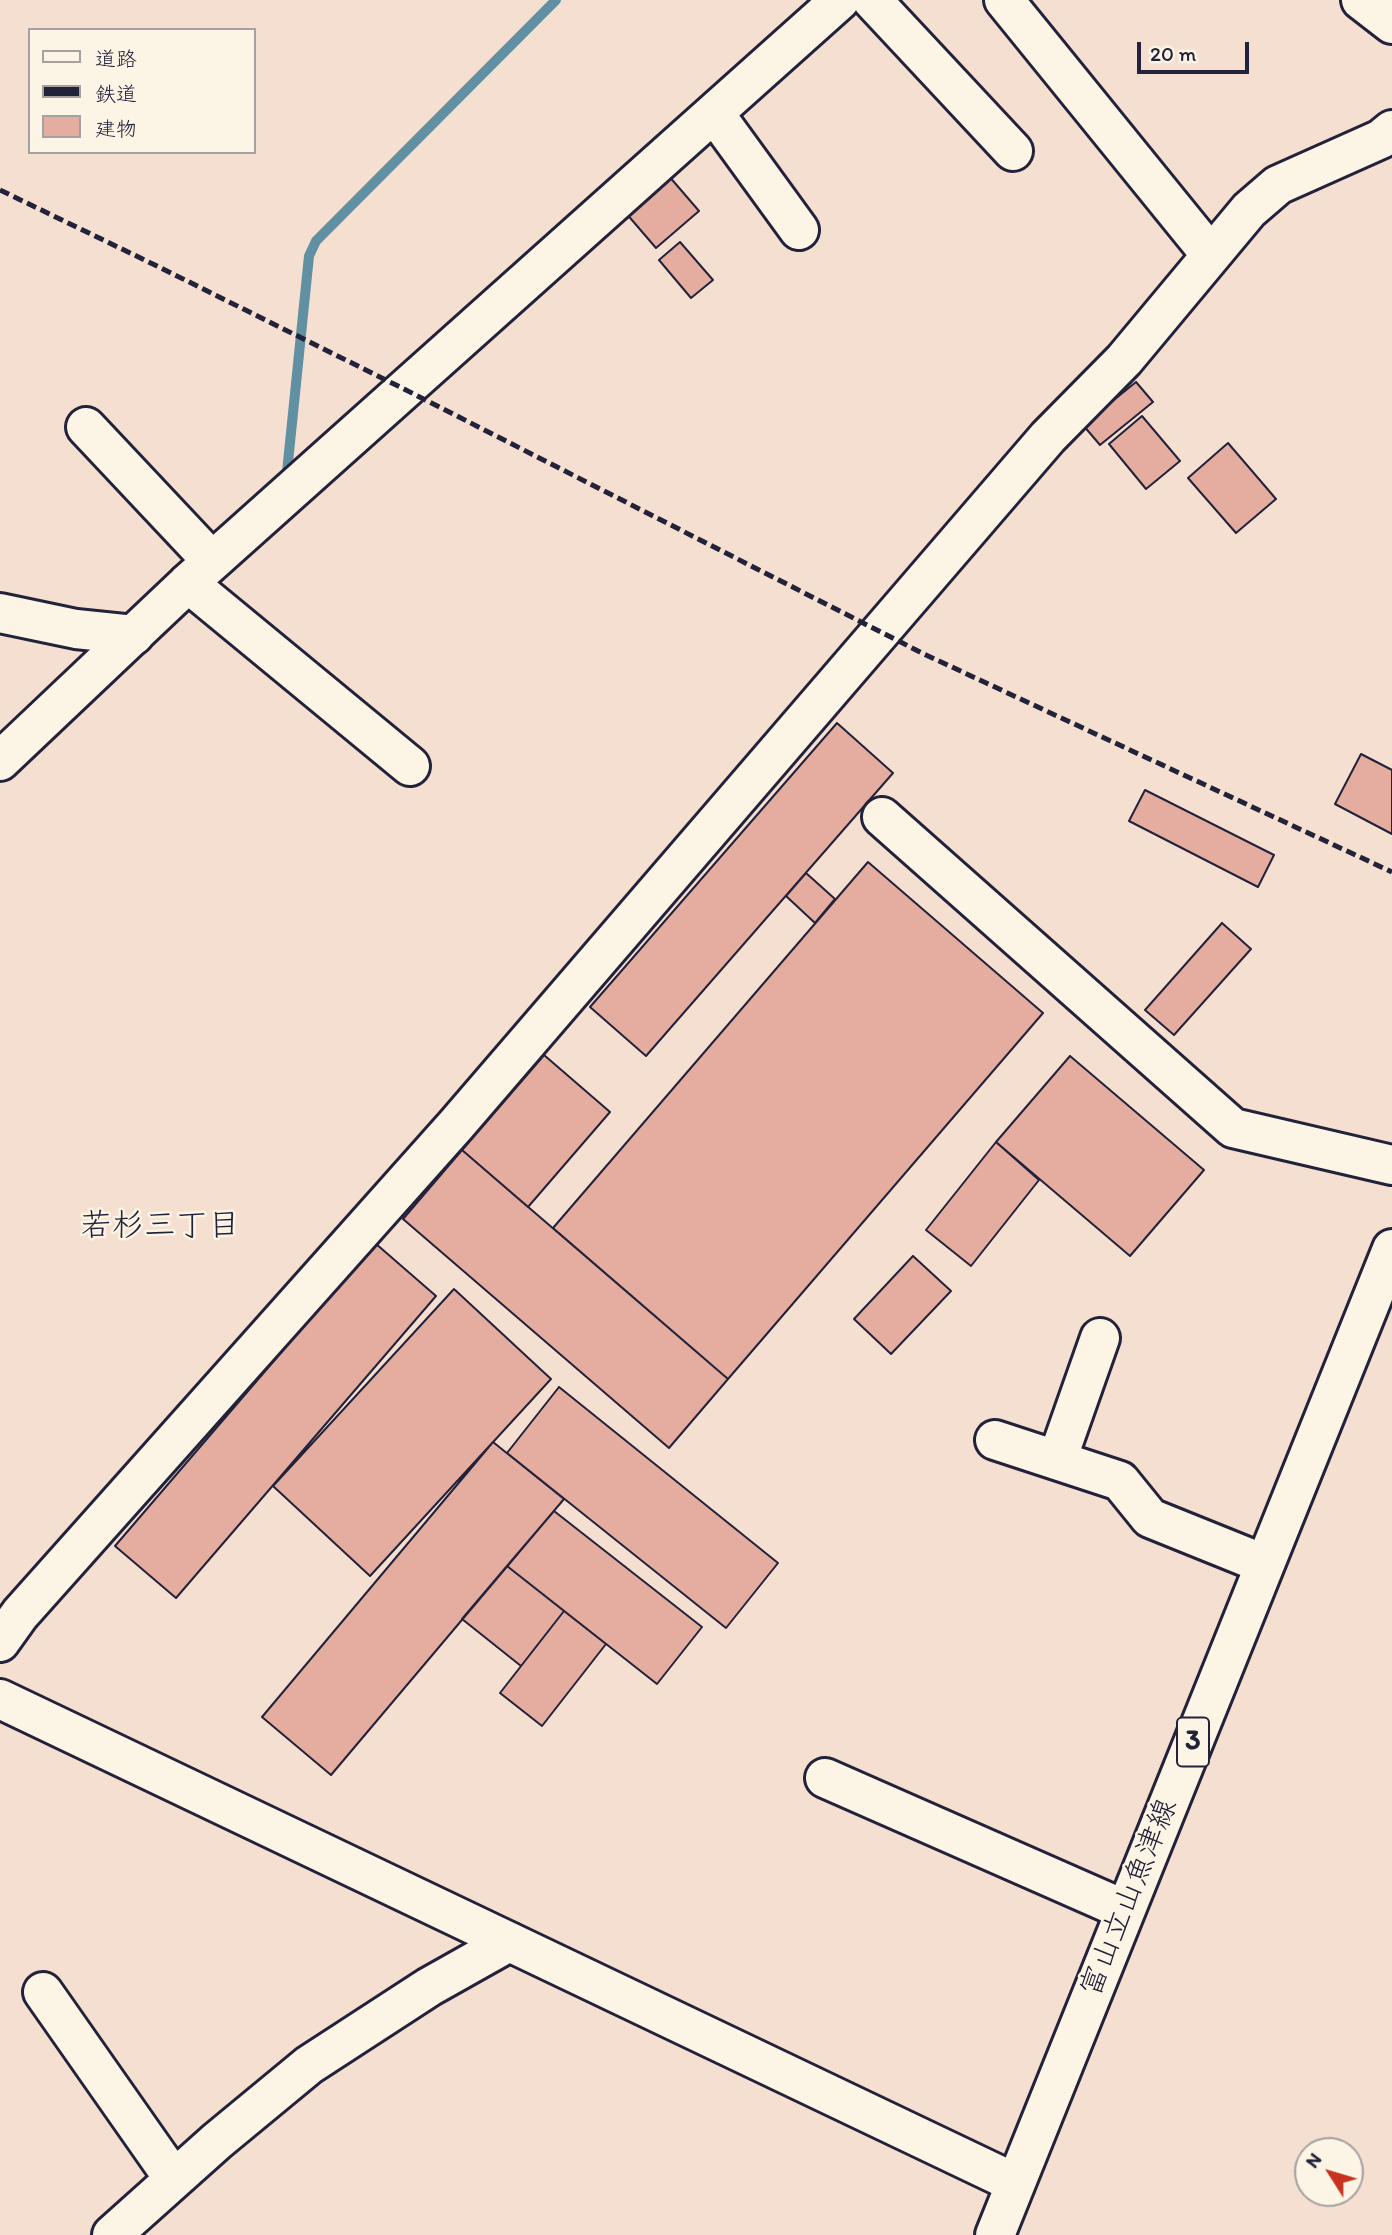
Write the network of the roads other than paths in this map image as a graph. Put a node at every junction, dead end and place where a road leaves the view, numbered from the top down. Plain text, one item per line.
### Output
1 (840, 0) edge
2 (872, 0) edge
3 (1003, 0) edge
4 (1362, 0) edge
5 (1392, 24) edge
6 (713, 113) junction
7 (1392, 130) edge
8 (1013, 151) dead end
9 (800, 230) dead end
10 (1212, 255) junction
11 (86, 427) dead end
12 (200, 572) junction
13 (0, 613) edge
14 (134, 635) junction
15 (0, 761) edge
16 (410, 766) dead end
17 (881, 817) dead end
18 (1392, 1165) edge
19 (1392, 1249) edge
20 (1101, 1338) dead end
21 (995, 1440) dead end
22 (1057, 1460) junction
23 (1265, 1564) junction
24 (0, 1642) edge
25 (0, 1699) edge
26 (825, 1778) dead end
27 (1125, 1910) junction
28 (509, 1942) junction
29 (43, 1992) dead end
30 (174, 2179) junction
31 (1015, 2183) junction
32 (111, 2235) edge
33 (995, 2235) edge

1 - 6 street
2 - 8 street
3 - 10 street
4 - 5 street
6 - 9 street
6 - 12 street
7 - 10 street
10 - 24 street
11 - 12 street
12 - 14 street
12 - 16 street
13 - 14 street
14 - 15 street
17 - 18 street
19 - 23 street, 富山立山魚津線 / 3
20 - 22 street
21 - 22 street
22 - 23 street
23 - 27 street, 富山立山魚津線 / 3
25 - 28 street
26 - 27 street
27 - 31 street, 富山立山魚津線 / 3
28 - 30 street
28 - 31 street
29 - 30 street
30 - 32 street
31 - 33 street, 富山立山魚津線 / 3

